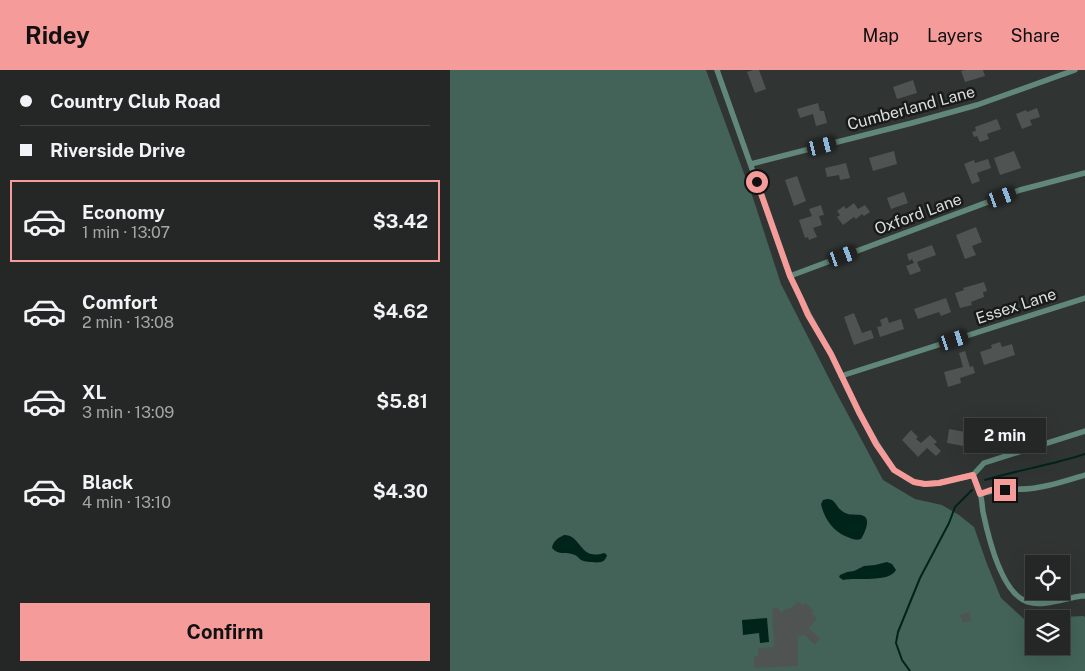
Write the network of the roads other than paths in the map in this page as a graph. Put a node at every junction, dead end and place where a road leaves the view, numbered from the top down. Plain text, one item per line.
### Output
1 (717, 70) edge
2 (1075, 70) edge
3 (751, 164) junction
4 (1085, 173) edge
5 (790, 276) junction
6 (1085, 298) edge
7 (842, 376) junction
8 (1085, 431) edge
9 (1085, 474) edge
10 (973, 475) junction
11 (980, 494) junction
12 (1084, 596) edge

1 - 3 street
2 - 3 street, Cumberland Lane
3 - 5 street
4 - 5 street, Oxford Lane
5 - 7 street
6 - 7 street, Essex Lane
7 - 10 street
8 - 10 street
9 - 11 street
10 - 11 street
11 - 12 street

